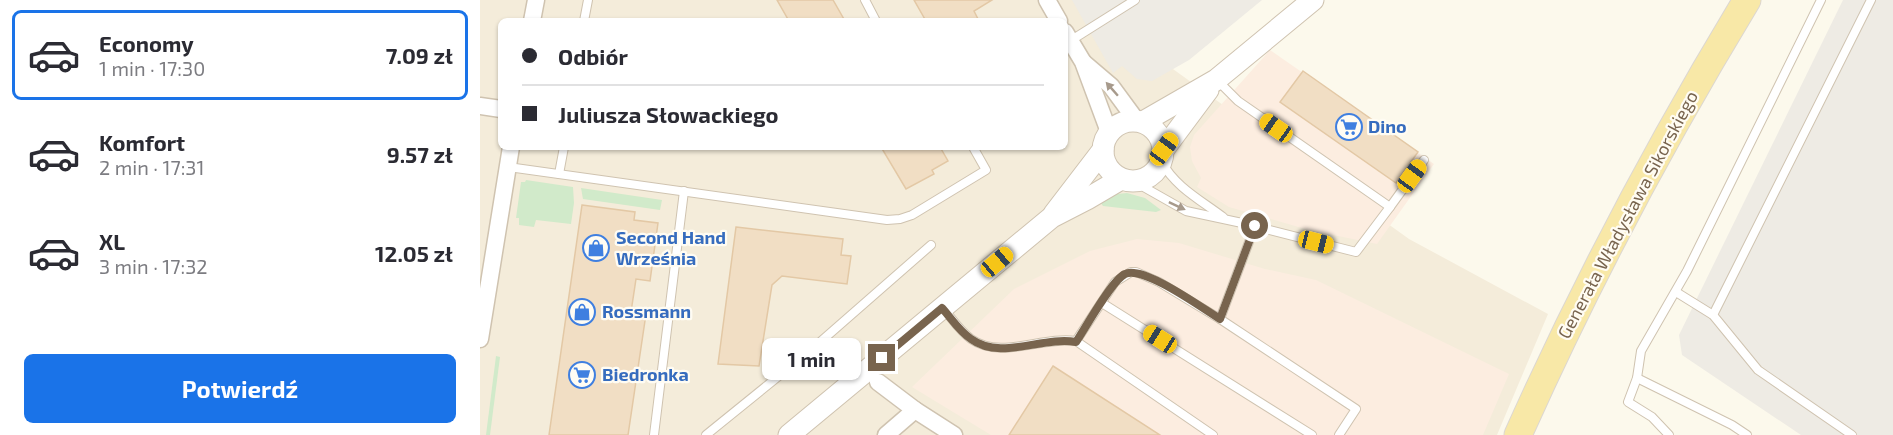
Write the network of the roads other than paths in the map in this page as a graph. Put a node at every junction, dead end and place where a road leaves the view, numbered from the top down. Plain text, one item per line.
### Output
1 (536, 0) edge
2 (588, 0) edge
3 (865, 0) edge
4 (1047, 0) edge
5 (1135, 0) edge
6 (1313, 0) edge
7 (1747, 0) edge
8 (1821, 0) edge
9 (1872, 0) edge
10 (533, 18) edge
11 (585, 18) edge
12 (874, 18) edge
13 (1057, 18) edge
14 (1068, 35) edge
15 (1068, 38) edge
16 (1083, 62) junction
17 (1216, 80) junction
18 (480, 106) edge
19 (498, 109) edge
20 (1139, 121) junction
21 (1106, 141) junction
22 (511, 150) edge
23 (563, 150) edge
24 (975, 150) edge
25 (1163, 155) junction
26 (1424, 160) dead end
27 (508, 167) junction
28 (559, 174) junction
29 (1127, 180) junction
30 (684, 191) junction
31 (1390, 207) junction
32 (1052, 217) junction
33 (1226, 219) junction
34 (1255, 226) junction
35 (931, 245) dead end
36 (1676, 292) junction
37 (1102, 303) junction
38 (942, 308) junction
39 (1713, 315) junction
40 (1220, 319) junction
41 (480, 339) edge
42 (1076, 342) junction
43 (873, 376) junction
44 (1637, 378) junction
45 (915, 410) junction
46 (654, 435) edge
47 (706, 435) edge
48 (789, 435) edge
49 (886, 435) edge
50 (954, 435) edge
51 (1214, 435) edge
52 (1312, 435) edge
53 (1339, 435) edge
54 (1518, 435) edge
55 (1669, 435) edge
56 (1747, 435) edge
57 (1852, 435) edge

1 - 10 street
2 - 11 lane
3 - 12 lane
4 - 13 street
5 - 14 lane
6 - 17 street
7 - 54 main road, Generała Władysława Sikorskiego
8 - 36 lane
9 - 39 lane
15 - 16 street
20 -> 16 street
16 - 21 street
17 - 20 street
17 - 25 street
17 - 31 lane
18 - 19 street
20 - 21 street
20 - 25 street
21 - 29 street
21 - 32 street
22 - 27 street
23 - 28 lane
24 - 30 lane
25 - 29 street
25 - 33 lane
26 - 31 lane
27 - 28 lane
27 - 41 street
28 - 30 lane
29 - 32 street
29 -> 33 lane
30 - 46 lane
31 - 34 lane
32 - 38 street
33 - 34 lane
34 - 40 lane
35 - 47 lane
36 - 39 lane
36 - 44 lane
37 - 40 lane
37 - 42 lane
37 - 52 lane
38 - 42 lane
38 - 43 street
39 - 57 lane
40 - 53 lane
42 - 51 lane
43 - 45 street
43 - 48 street
44 - 55 lane
44 - 56 lane
45 - 49 street
45 - 50 street

